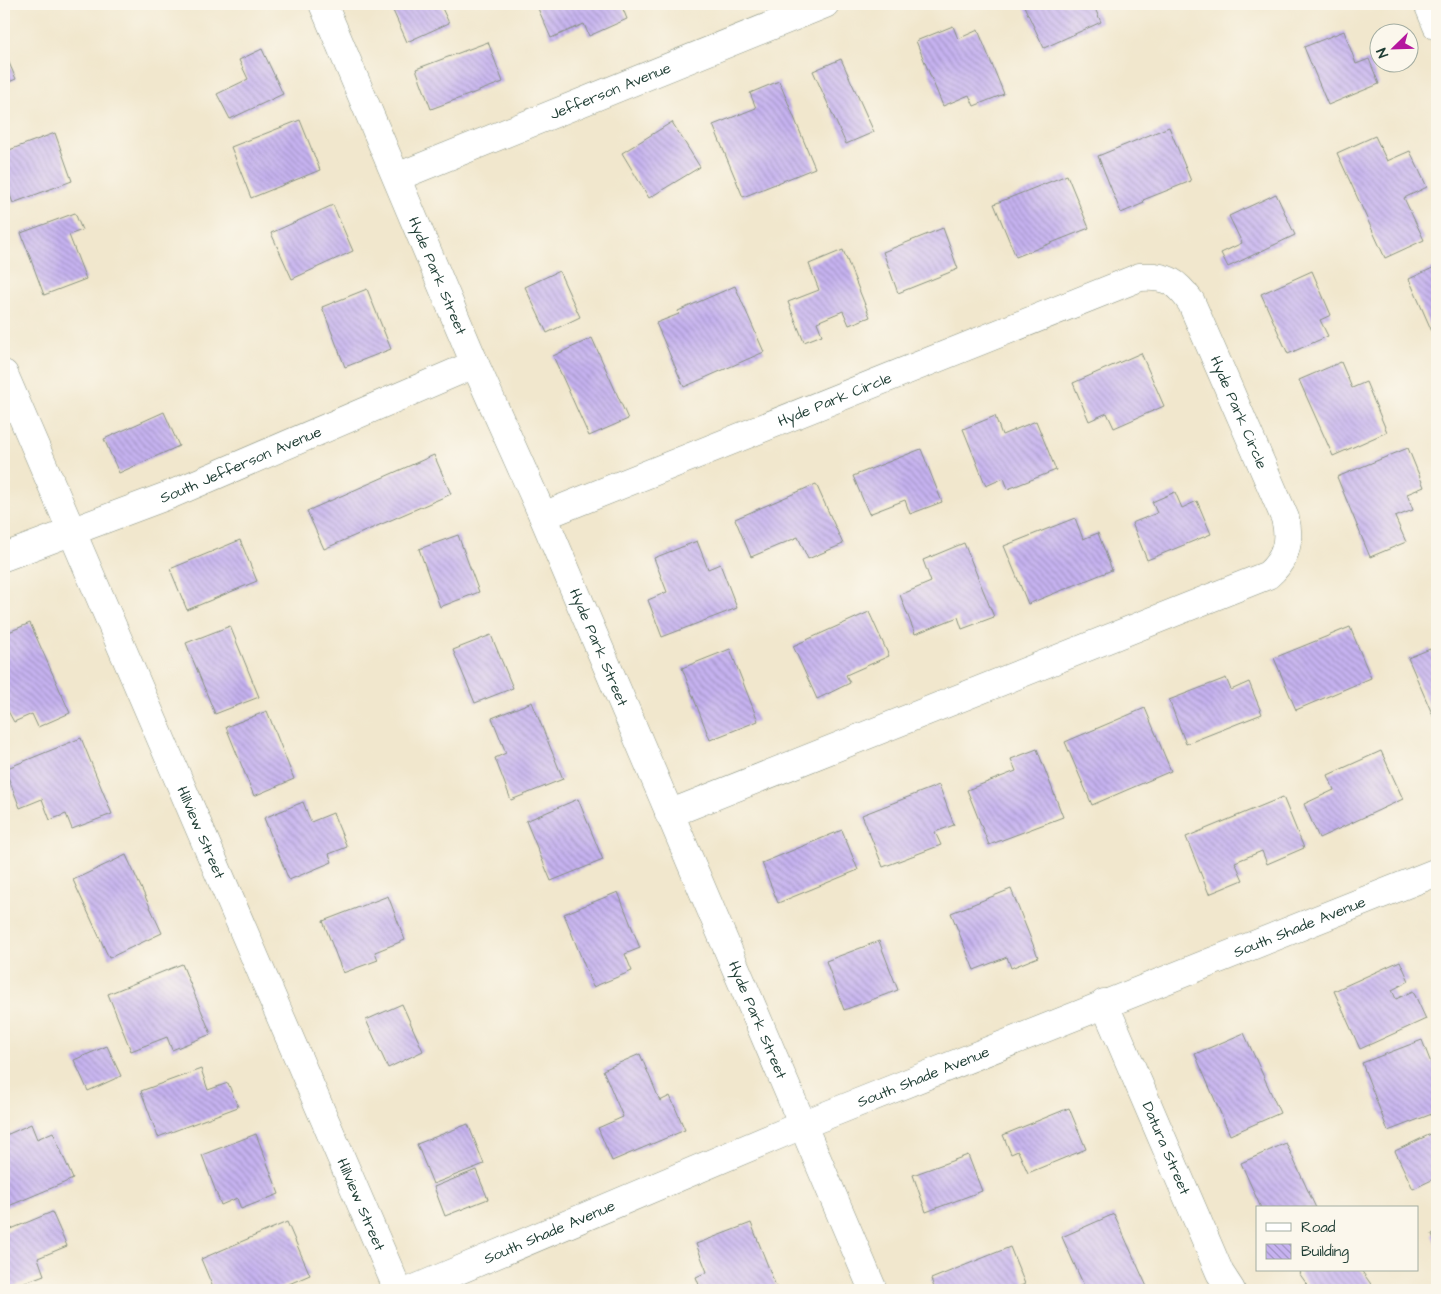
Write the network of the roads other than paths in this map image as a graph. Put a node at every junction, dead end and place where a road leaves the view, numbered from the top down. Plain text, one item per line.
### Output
1 (323, 4) edge
2 (825, 4) edge
3 (1428, 4) edge
4 (1437, 26) edge
5 (397, 177) junction
6 (475, 364) junction
7 (4, 374) edge
8 (543, 516) junction
9 (72, 531) junction
10 (4, 557) edge
11 (669, 814) junction
12 (1435, 878) edge
13 (1104, 1004) junction
14 (802, 1125) junction
15 (398, 1290) edge
16 (412, 1290) edge
17 (873, 1290) edge
18 (1231, 1290) edge

1 - 5 street, Hyde Park Street
2 - 5 street, Jefferson Avenue
3 - 4 street
5 - 6 street, Hyde Park Street
6 - 8 street, Hyde Park Street
6 - 9 street, South Jefferson Avenue
7 - 9 street, Hillview Street
8 - 11 street, Hyde Park Street
8 - 11 street, Hyde Park Circle
9 - 10 street, South Jefferson Avenue
9 - 15 street, Hillview Street
11 - 14 street, Hyde Park Street
12 - 13 street, South Shade Avenue
13 - 14 street, South Shade Avenue
13 - 18 street, Datura Street
14 - 16 street, South Shade Avenue
14 - 17 street, Hyde Park Street

